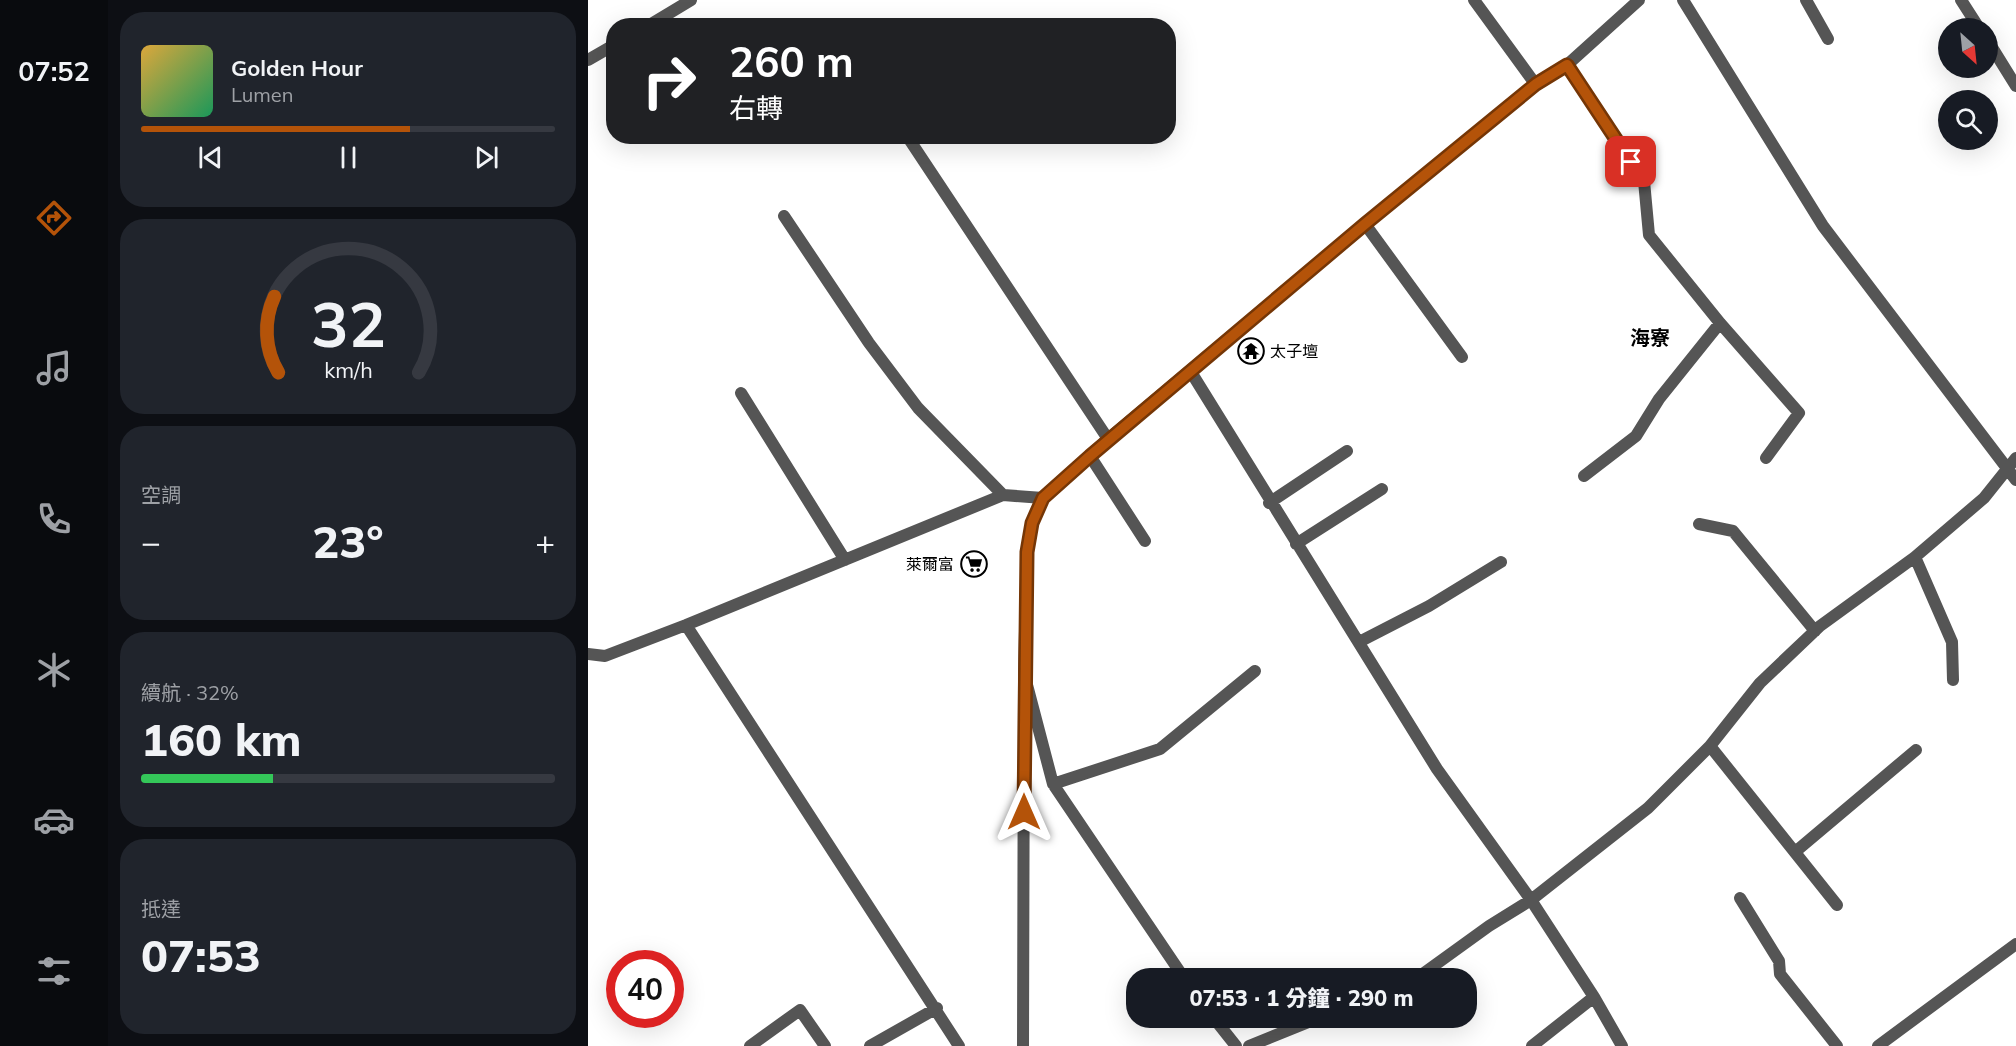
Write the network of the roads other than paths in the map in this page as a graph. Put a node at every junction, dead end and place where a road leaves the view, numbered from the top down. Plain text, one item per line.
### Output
1 (691, 0) edge
2 (1474, 0) edge
3 (1639, 0) edge
4 (1683, 0) edge
5 (1806, 0) edge
6 (1961, 0) edge
7 (661, 18) edge
8 (1973, 18) edge
9 (1828, 39) dead end
10 (606, 50) edge
11 (1998, 57) edge
12 (588, 60) edge
13 (1567, 65) junction
14 (1536, 84) junction
15 (2016, 86) edge
16 (912, 144) edge
17 (784, 216) dead end
18 (1365, 224) junction
19 (1720, 323) junction
20 (1462, 357) dead end
21 (1191, 372) junction
22 (741, 393) dead end
23 (1108, 439) junction
24 (1347, 451) dead end
25 (1090, 456) junction
26 (1766, 458) dead end
27 (2016, 458) edge
28 (2008, 468) junction
29 (1584, 476) dead end
30 (2016, 480) edge
31 (1382, 489) dead end
32 (1003, 495) junction
33 (1043, 498) junction
34 (1269, 503) junction
35 (1699, 524) dead end
36 (1144, 541) dead end
37 (1296, 544) junction
38 (1915, 557) junction
39 (844, 560) junction
40 (1501, 562) dead end
41 (686, 625) junction
42 (1815, 631) junction
43 (1359, 642) junction
44 (588, 654) edge
45 (1024, 671) junction
46 (1255, 671) dead end
47 (1953, 680) dead end
48 (1710, 746) junction
49 (1916, 750) dead end
50 (1053, 784) junction
51 (1795, 852) junction
52 (1740, 898) dead end
53 (1531, 900) junction
54 (1838, 905) dead end
55 (2016, 944) edge
56 (1177, 968) edge
57 (1431, 968) edge
58 (1594, 997) junction
59 (937, 1008) junction
60 (1222, 1028) edge
61 (1294, 1028) edge
62 (750, 1046) edge
63 (825, 1046) edge
64 (870, 1046) edge
65 (959, 1046) edge
66 (1023, 1046) edge
67 (1236, 1046) edge
68 (1249, 1046) edge
69 (1532, 1046) edge
70 (1622, 1046) edge
71 (1837, 1046) edge
72 (1878, 1046) edge

1 - 7 street
2 - 14 street
3 - 13 street
4 - 28 street
5 - 9 street
6 - 8 street
10 - 12 street
11 - 15 street
13 - 14 street
13 - 19 street
14 - 18 street
16 - 23 street
17 - 32 street
18 - 20 street
18 - 21 street
19 - 26 street
19 - 29 street
21 - 23 street
21 - 34 street
22 - 39 street
23 - 25 street
24 - 34 street
25 - 33 street
25 - 36 street
27 - 28 street
28 - 30 street
28 - 38 street
31 - 37 street
32 - 33 street
32 - 39 street
33 - 45 street
34 - 37 street
35 - 42 street
37 - 43 street
38 - 42 street
38 - 47 street
39 - 41 street
40 - 43 street
41 - 44 street
41 - 59 street
42 - 48 street
43 - 53 street
45 - 50 street
45 - 66 street
46 - 50 street
48 - 51 street
48 - 53 street
49 - 51 street
50 - 56 street
51 - 54 street
52 - 71 street
53 - 57 street
53 - 58 street
55 - 72 street
58 - 69 street
58 - 70 street
59 - 64 street
59 - 65 street
60 - 67 street
61 - 68 street
62 - 63 street

